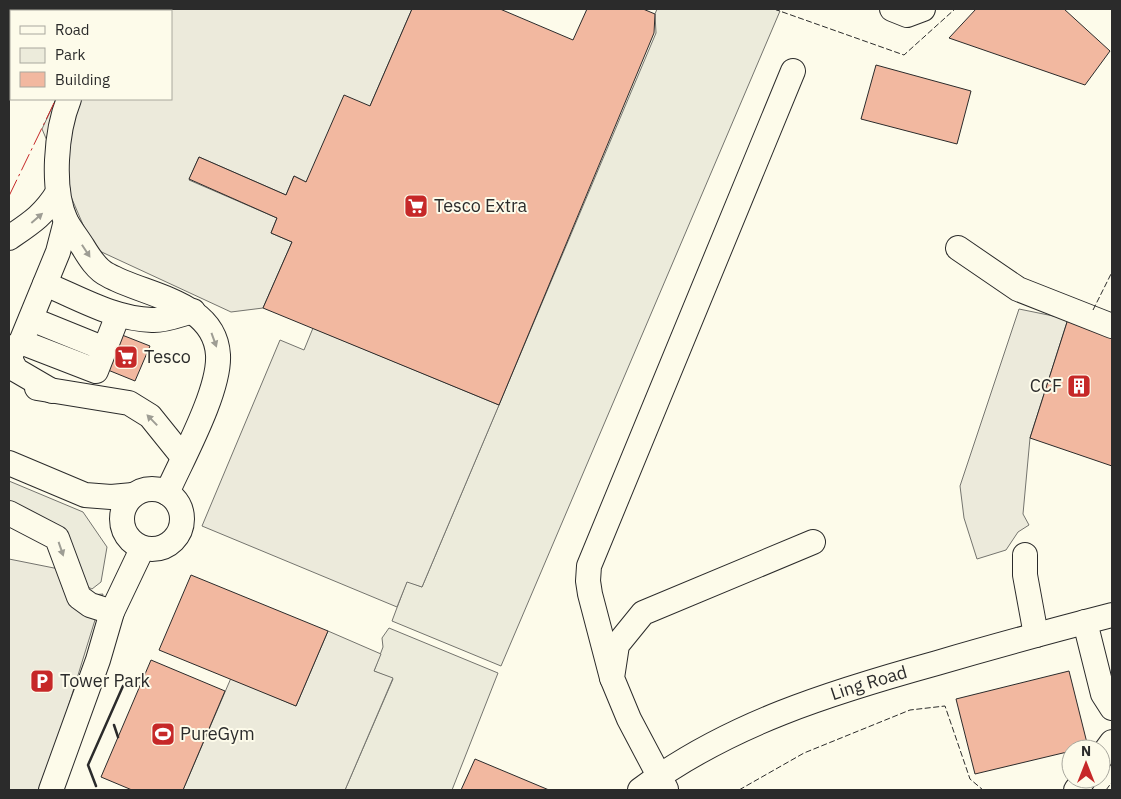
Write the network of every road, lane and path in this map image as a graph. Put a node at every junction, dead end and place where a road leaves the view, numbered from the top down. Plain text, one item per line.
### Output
1 (892, 9) edge
2 (923, 9) edge
3 (793, 71) dead end
4 (69, 100) edge
5 (58, 192) junction
6 (66, 221) junction
7 (9, 238) edge
8 (958, 248) dead end
9 (35, 308) junction
10 (194, 311) junction
11 (160, 319) junction
12 (1112, 326) edge
13 (110, 337) junction
14 (9, 383) edge
15 (52, 391) junction
16 (183, 457) junction
17 (9, 463) edge
18 (167, 493) junction
19 (84, 495) junction
20 (133, 495) junction
21 (9, 513) edge
22 (121, 524) junction
23 (813, 542) dead end
24 (142, 548) junction
25 (1025, 555) dead end
26 (112, 612) junction
27 (1112, 615) edge
28 (1085, 622) junction
29 (1036, 635) junction
30 (612, 678) junction
31 (1112, 708) edge
32 (655, 786) edge
33 (51, 790) edge

1 - 2 street
3 - 30 street
4 - 5 street
5 - 6 street
7 -> 5 street
6 - 9 street
6 -> 10 street
8 - 12 street
9 - 11 street
9 - 13 street
9 - 13 street
9 - 15 street
10 - 11 street
10 -> 16 street
11 - 13 street
14 - 15 street
16 -> 15 street
16 - 18 street
17 - 19 street
18 - 20 street
18 - 24 street
19 - 20 street
19 - 22 street
20 - 22 street
21 -> 26 street
22 - 24 street
23 - 30 street
24 - 26 street
25 - 29 street
26 - 33 street
27 - 28 street, Ling Road
28 - 29 street, Ling Road
28 - 31 street
29 - 32 street, Ling Road
30 - 32 street

